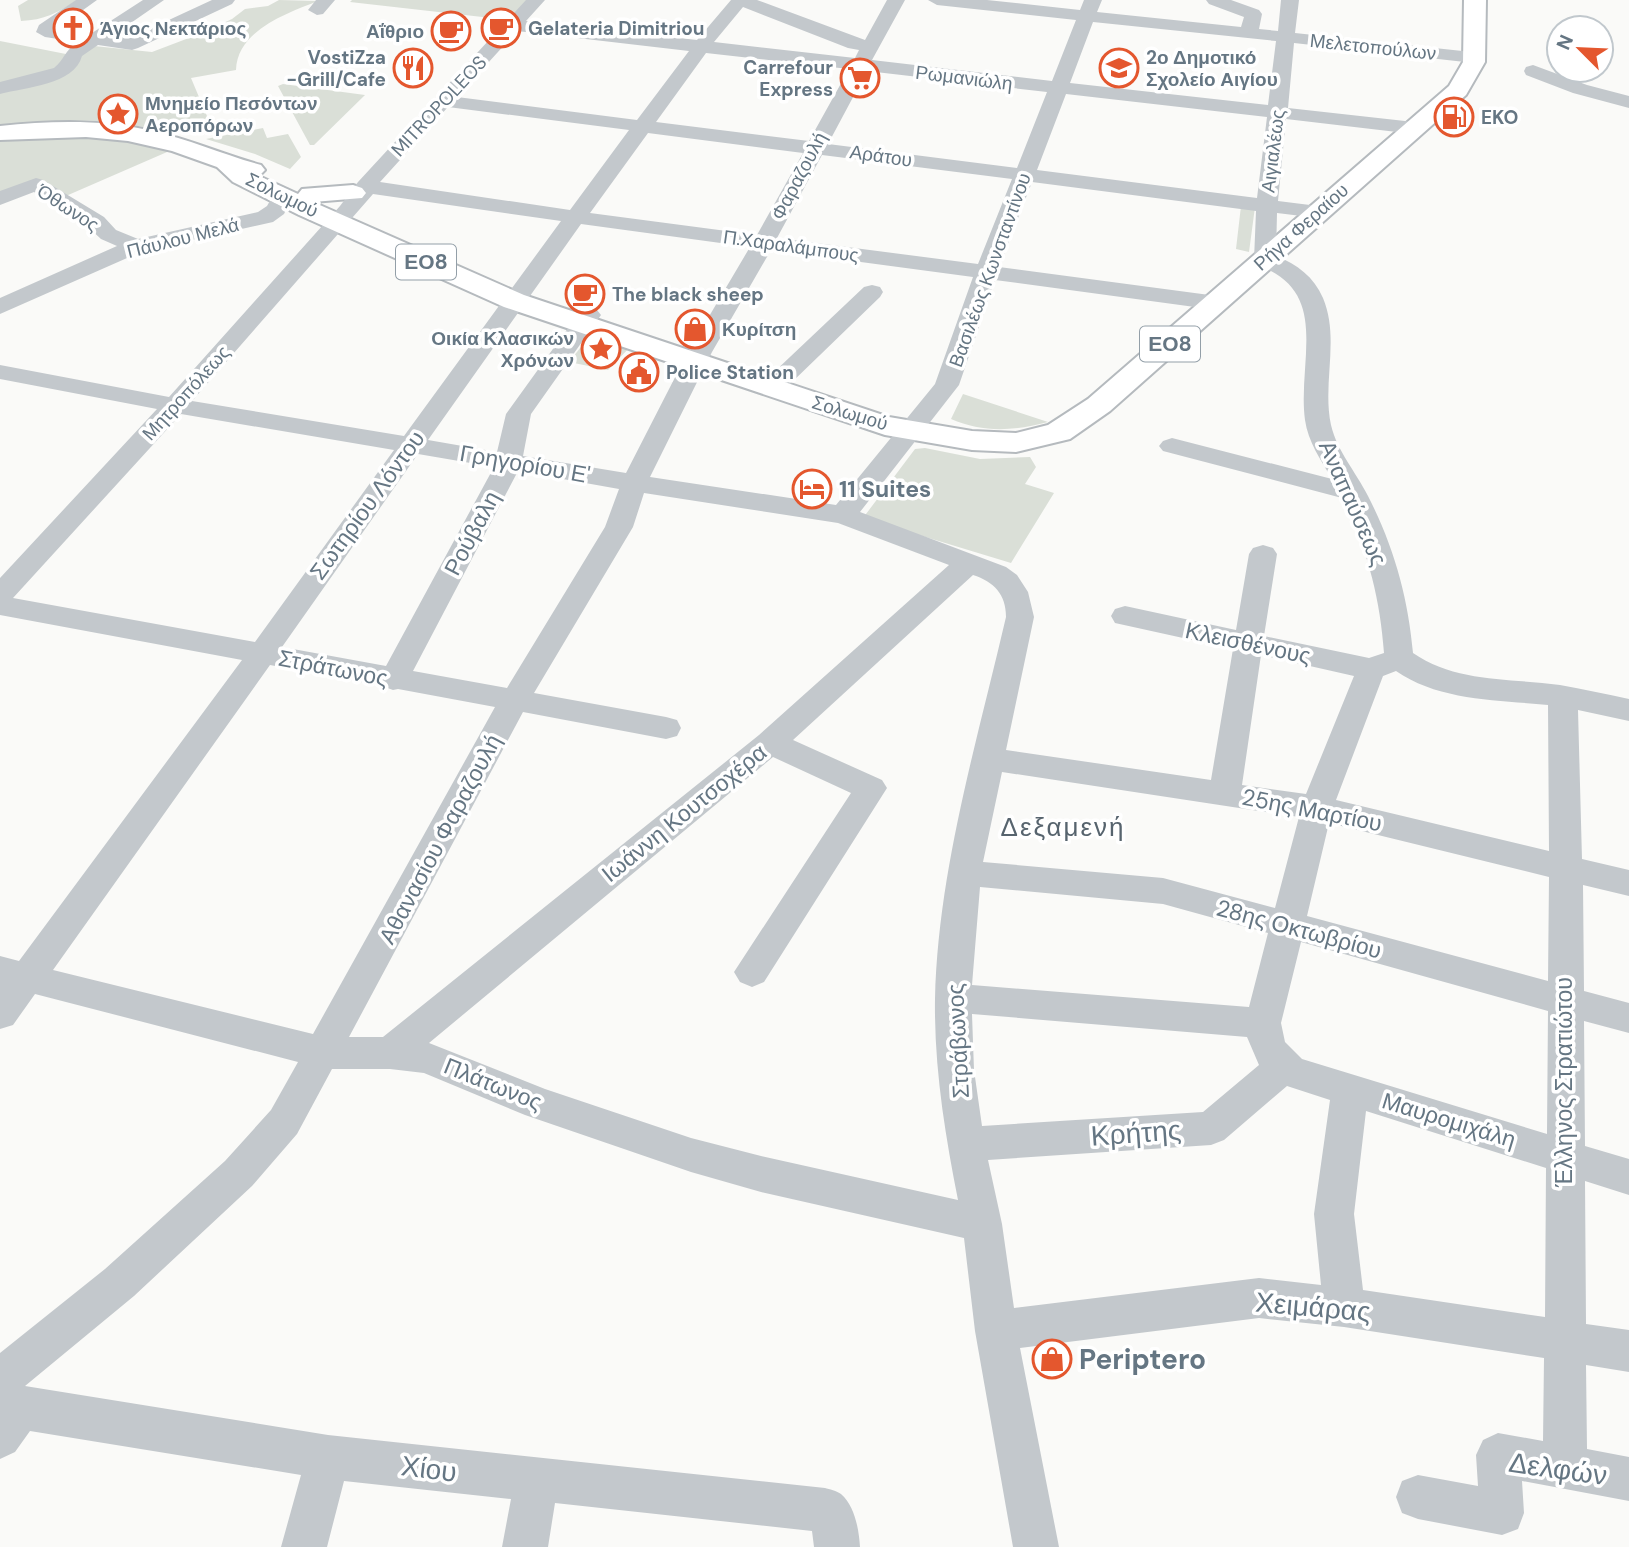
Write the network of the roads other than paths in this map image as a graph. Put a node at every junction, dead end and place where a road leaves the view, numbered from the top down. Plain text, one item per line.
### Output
1 (88, 0) edge
2 (155, 0) edge
3 (226, 0) edge
4 (536, 0) edge
5 (740, 0) edge
6 (896, 0) edge
7 (937, 0) edge
8 (1215, 0) edge
9 (1475, 0) edge
10 (1090, 8) edge
11 (1253, 14) junction
12 (1288, 18) edge
13 (513, 25) junction
14 (1249, 33) junction
15 (90, 40) junction
16 (701, 47) junction
17 (867, 56) junction
18 (1474, 57) junction
19 (1533, 71) dead end
20 (0, 88) edge
21 (1056, 89) junction
22 (444, 100) junction
23 (1629, 102) edge
24 (1278, 113) junction
25 (644, 126) junction
26 (1414, 128) junction
27 (0, 133) edge
28 (814, 147) junction
29 (227, 164) junction
30 (1024, 176) junction
31 (282, 196) junction
32 (0, 199) edge
33 (1267, 205) junction
34 (346, 206) junction
35 (1318, 212) junction
36 (575, 217) junction
37 (764, 242) junction
38 (136, 246) junction
39 (1265, 260) junction
40 (986, 273) junction
41 (872, 292) dead end
42 (517, 297) junction
43 (1217, 303) junction
44 (0, 307) edge
45 (586, 320) junction
46 (698, 357) junction
47 (0, 372) edge
48 (781, 379) junction
49 (169, 403) junction
50 (1072, 425) joint
51 (911, 428) junction
52 (411, 444) junction
53 (1172, 446) dead end
54 (510, 462) junction
55 (634, 483) junction
56 (1353, 492) junction
57 (843, 515) junction
58 (1263, 554) dead end
59 (969, 563) junction
60 (0, 578) edge
61 (0, 595) edge
62 (0, 605) edge
63 (1125, 616) dead end
64 (1250, 643) junction
65 (261, 654) junction
66 (1399, 658) junction
67 (1371, 669) junction
68 (393, 680) junction
69 (1563, 697) junction
70 (514, 701) junction
71 (1629, 710) edge
72 (666, 728) dead end
73 (770, 743) junction
74 (991, 759) junction
75 (1225, 792) junction
76 (1317, 808) junction
77 (1566, 867) junction
78 (964, 873) junction
79 (1629, 883) edge
80 (1288, 927) junction
81 (752, 972) dead end
82 (13, 974) edge
83 (953, 998) junction
84 (1564, 1001) junction
85 (0, 1014) edge
86 (1629, 1018) edge
87 (1273, 1048) junction
88 (324, 1053) junction
89 (390, 1053) junction
90 (1350, 1090) junction
91 (966, 1144) junction
92 (1564, 1156) junction
93 (1629, 1177) edge
94 (982, 1224) junction
95 (1344, 1307) junction
96 (996, 1331) junction
97 (1565, 1341) junction
98 (1629, 1351) edge
99 (5, 1405) edge
100 (328, 1457) junction
101 (1565, 1468) junction
102 (1629, 1479) edge
103 (536, 1481) junction
104 (1418, 1497) dead end
105 (304, 1547) edge
106 (525, 1547) edge
107 (837, 1547) edge
108 (1037, 1547) edge

1 - 15 street
2 - 15 street
3 - 15 street
4 - 13 street
5 - 16 street, Σωτηρίου Λόντου
5 - 17 street
6 - 17 street, Φαραζουλή
7 - 10 street, Μελετοπούλων
8 - 11 street
9 - 18 main road, Ρήγα Φεραίου / ΕΟ8
10 - 14 street, Μελετοπούλων
10 - 21 street, Βασιλέως Κωνσταντίνου
11 - 12 street
11 - 14 street
12 - 14 street, Μελετοπούλων
12 - 18 street, Μελετοπούλων
12 - 24 street, Αιγιαλέως
13 - 16 street, Ρωμανιώλη
13 - 22 street, MITROPOLEOS
15 - 20 street
16 - 17 street, Ρωμανιώλη
16 - 25 street, Σωτηρίου Λόντου
17 - 21 street, Ρωμανιώλη
17 - 28 street, Φαραζουλή
18 - 26 main road, Ρήγα Φεραίου / ΕΟ8
19 - 23 street
21 - 24 street, Ρωμανιώλη
21 - 30 street, Βασιλέως Κωνσταντίνου
22 - 25 street, Αράτου
22 - 34 street, MITROPOLEOS
24 - 26 street, Ρωμανιώλη
24 - 33 street, Αιγιαλέως
25 - 28 street, Αράτου
25 - 36 street, Σωτηρίου Λόντου
26 - 35 main road, Ρήγα Φεραίου / ΕΟ8
27 - 29 main road, ΕΟ8
28 - 30 street, Αράτου
28 - 37 street, Φαραζουλή
29 - 31 main road, Σολωμού / ΕΟ8
29 - 34 main road, Σολωμού / ΕΟ8
30 - 33 street, Αράτου
30 - 40 street, Βασιλέως Κωνσταντίνου
31 - 34 main road, Σολωμού / ΕΟ8
31 - 38 street, Πάυλου Μελά
32 - 38 street, Όθωνος
33 - 35 street, Αράτου
33 - 39 street, Αιγιαλέως
34 - 36 street, Π.Χαραλάμπους
34 - 42 main road, Σολωμού / ΕΟ8
34 - 49 street, Μητροπόλεως
35 - 39 main road, Ρήγα Φεραίου / ΕΟ8
36 - 37 street, Π.Χαραλάμπους
36 - 42 street, Σωτηρίου Λόντου
37 - 40 street, Π.Χαραλάμπους
37 - 46 street, Φαραζουλή
38 - 44 street, Πάυλου Μελά
39 - 43 main road, Ρήγα Φεραίου / ΕΟ8
39 - 56 street, Αναπαύσεως
40 - 43 street, Π.Χαραλάμπους
40 - 51 street, Βασιλέως Κωνσταντίνου
41 - 48 street
42 - 45 main road, Σολωμού / ΕΟ8
42 - 52 street, Σωτηρίου Λόντου
43 - 50 main road, Ρήγα Φεραίου / ΕΟ8
45 - 46 main road, Σολωμού / ΕΟ8
45 - 54 street, Ρούβαλη
46 - 48 main road, Σολωμού / ΕΟ8
46 - 51 main road, Σολωμού / ΕΟ8
46 - 55 street, Αθανασίου Φαραζουλή
47 - 49 street, Γρηγορίου Ε'
48 - 51 main road, Σολωμού / ΕΟ8
49 - 52 street, Γρηγορίου Ε'
49 - 60 street, Μητροπόλεως
49 - 61 street, Μητροπόλεως
50 - 51 main road, Σολωμού / ΕΟ8
51 - 57 street, Βασιλέως Κωνσταντίνου
52 - 54 street, Γρηγορίου Ε'
52 - 65 street, Σωτηρίου Λόντου
53 - 56 street
54 - 55 street, Γρηγορίου Ε'
54 - 68 street, Ρούβαλη
55 - 57 street, Γρηγορίου Ε'
55 - 70 street, Αθανασίου Φαραζουλή
56 - 66 street, Αναπαύσεως
57 - 59 street, Γρηγορίου Ε'
58 - 64 street
59 - 73 street, Ιωάννη Κουτσοχέρα
59 - 74 street, Στράβωνος
62 - 65 street, Στράτωνος
63 - 64 street, Κλεισθένους
64 - 67 street, Κλεισθένους
64 - 75 street
65 - 68 street, Στράτωνος
65 - 82 street, Σωτηρίου Λόντου
66 - 67 street
66 - 69 street
67 - 76 street
68 - 70 street, Στράτωνος
69 - 71 street
69 - 77 street, Έλληνος Στρατιώτου
70 - 72 street, Στράτωνος
70 - 88 street, Αθανασίου Φαραζουλή
73 - 81 street
73 - 89 street, Ιωάννη Κουτσοχέρα
74 - 75 street, 25ης Μαρτίου
74 - 78 street, Στράβωνος
75 - 76 street, 25ης Μαρτίου
76 - 77 street, 25ης Μαρτίου
76 - 80 street
77 - 79 street, 25ης Μαρτίου
77 - 84 street, Έλληνος Στρατιώτου
78 - 80 street, 28ης Οκτωβρίου
78 - 83 street, Στράβωνος
80 - 84 street, 28ης Οκτωβρίου
80 - 87 street
82 - 85 street, Σωτηρίου Λόντου
82 - 88 street, Πλάτωνος
83 - 87 street, Μαυρομιχάλη
83 - 91 street, Στράβωνος
84 - 86 street, 28ης Οκτωβρίου
84 - 92 street, Έλληνος Στρατιώτου
87 - 90 street, Μαυρομιχάλη
87 - 91 street, Κρήτης
88 - 89 street, Πλάτωνος
88 - 99 street, Αθανασίου Φαραζουλή
89 - 94 street, Πλάτωνος
90 - 92 street, Μαυρομιχάλη
90 - 95 street
91 - 94 street, Στράβωνος
92 - 93 street, Μαυρομιχάλη
92 - 97 street, Έλληνος Στρατιώτου
94 - 96 street, Στράβωνος
95 - 96 street, Χειμάρας
95 - 97 street, Χειμάρας
96 - 108 street, Στράβωνος
97 - 98 street, Χειμάρας
97 - 101 street, Έλληνος Στρατιώτου
99 - 100 street, Χίου
100 - 103 street, Χίου
100 - 105 street
101 - 102 street, Δελφών
101 - 104 street, Δελφών
103 - 106 street
103 - 107 street, Χίου

